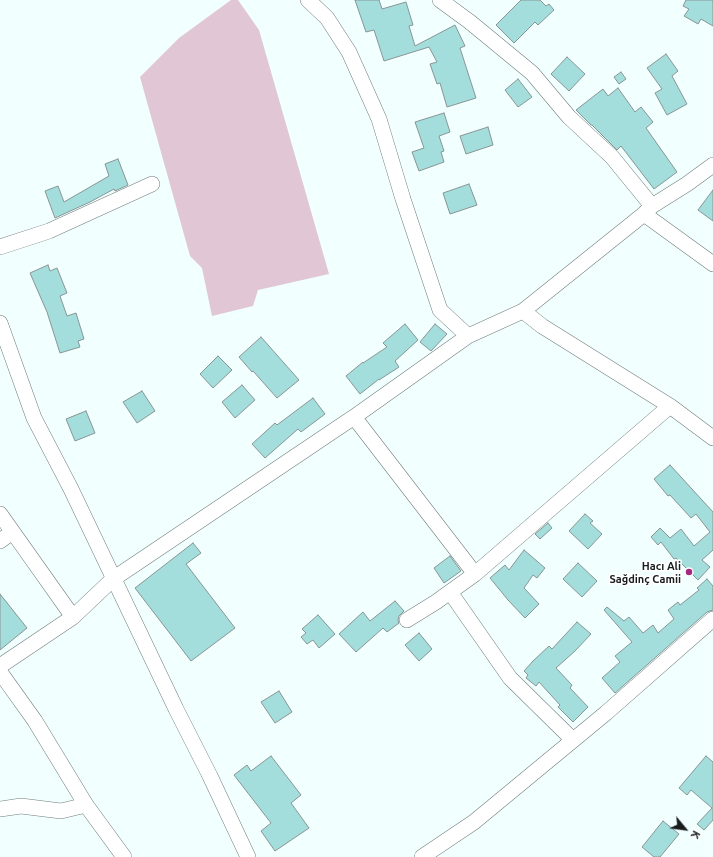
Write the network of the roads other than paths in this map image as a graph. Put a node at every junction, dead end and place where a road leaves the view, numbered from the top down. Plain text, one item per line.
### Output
1 (308, 0) edge
2 (440, 0) edge
3 (713, 165) edge
4 (152, 184) dead end
5 (648, 210) junction
6 (0, 247) edge
7 (713, 264) edge
8 (523, 311) junction
9 (0, 324) edge
10 (468, 336) junction
11 (670, 406) junction
12 (354, 417) junction
13 (713, 438) edge
14 (0, 514) edge
15 (6, 536) edge
16 (475, 574) junction
17 (113, 579) junction
18 (450, 592) junction
19 (73, 617) junction
20 (713, 619) edge
21 (407, 620) dead end
22 (0, 666) edge
23 (0, 672) edge
24 (573, 740) junction
25 (86, 805) junction
26 (0, 809) edge
27 (124, 857) edge
28 (248, 857) edge
29 (422, 857) edge

1 - 10 street
2 - 5 street
3 - 5 street
4 - 6 street
5 - 7 street
5 - 8 street
8 - 10 street
8 - 11 street
9 - 17 street
10 - 12 street
11 - 13 street
11 - 16 street
12 - 16 street
12 - 17 street
14 - 15 street
15 - 19 street
16 - 18 street
17 - 19 street
17 - 28 street
18 - 21 street
18 - 24 street
19 - 22 street
20 - 24 street
23 - 25 street
24 - 29 street
25 - 26 street
25 - 27 street

